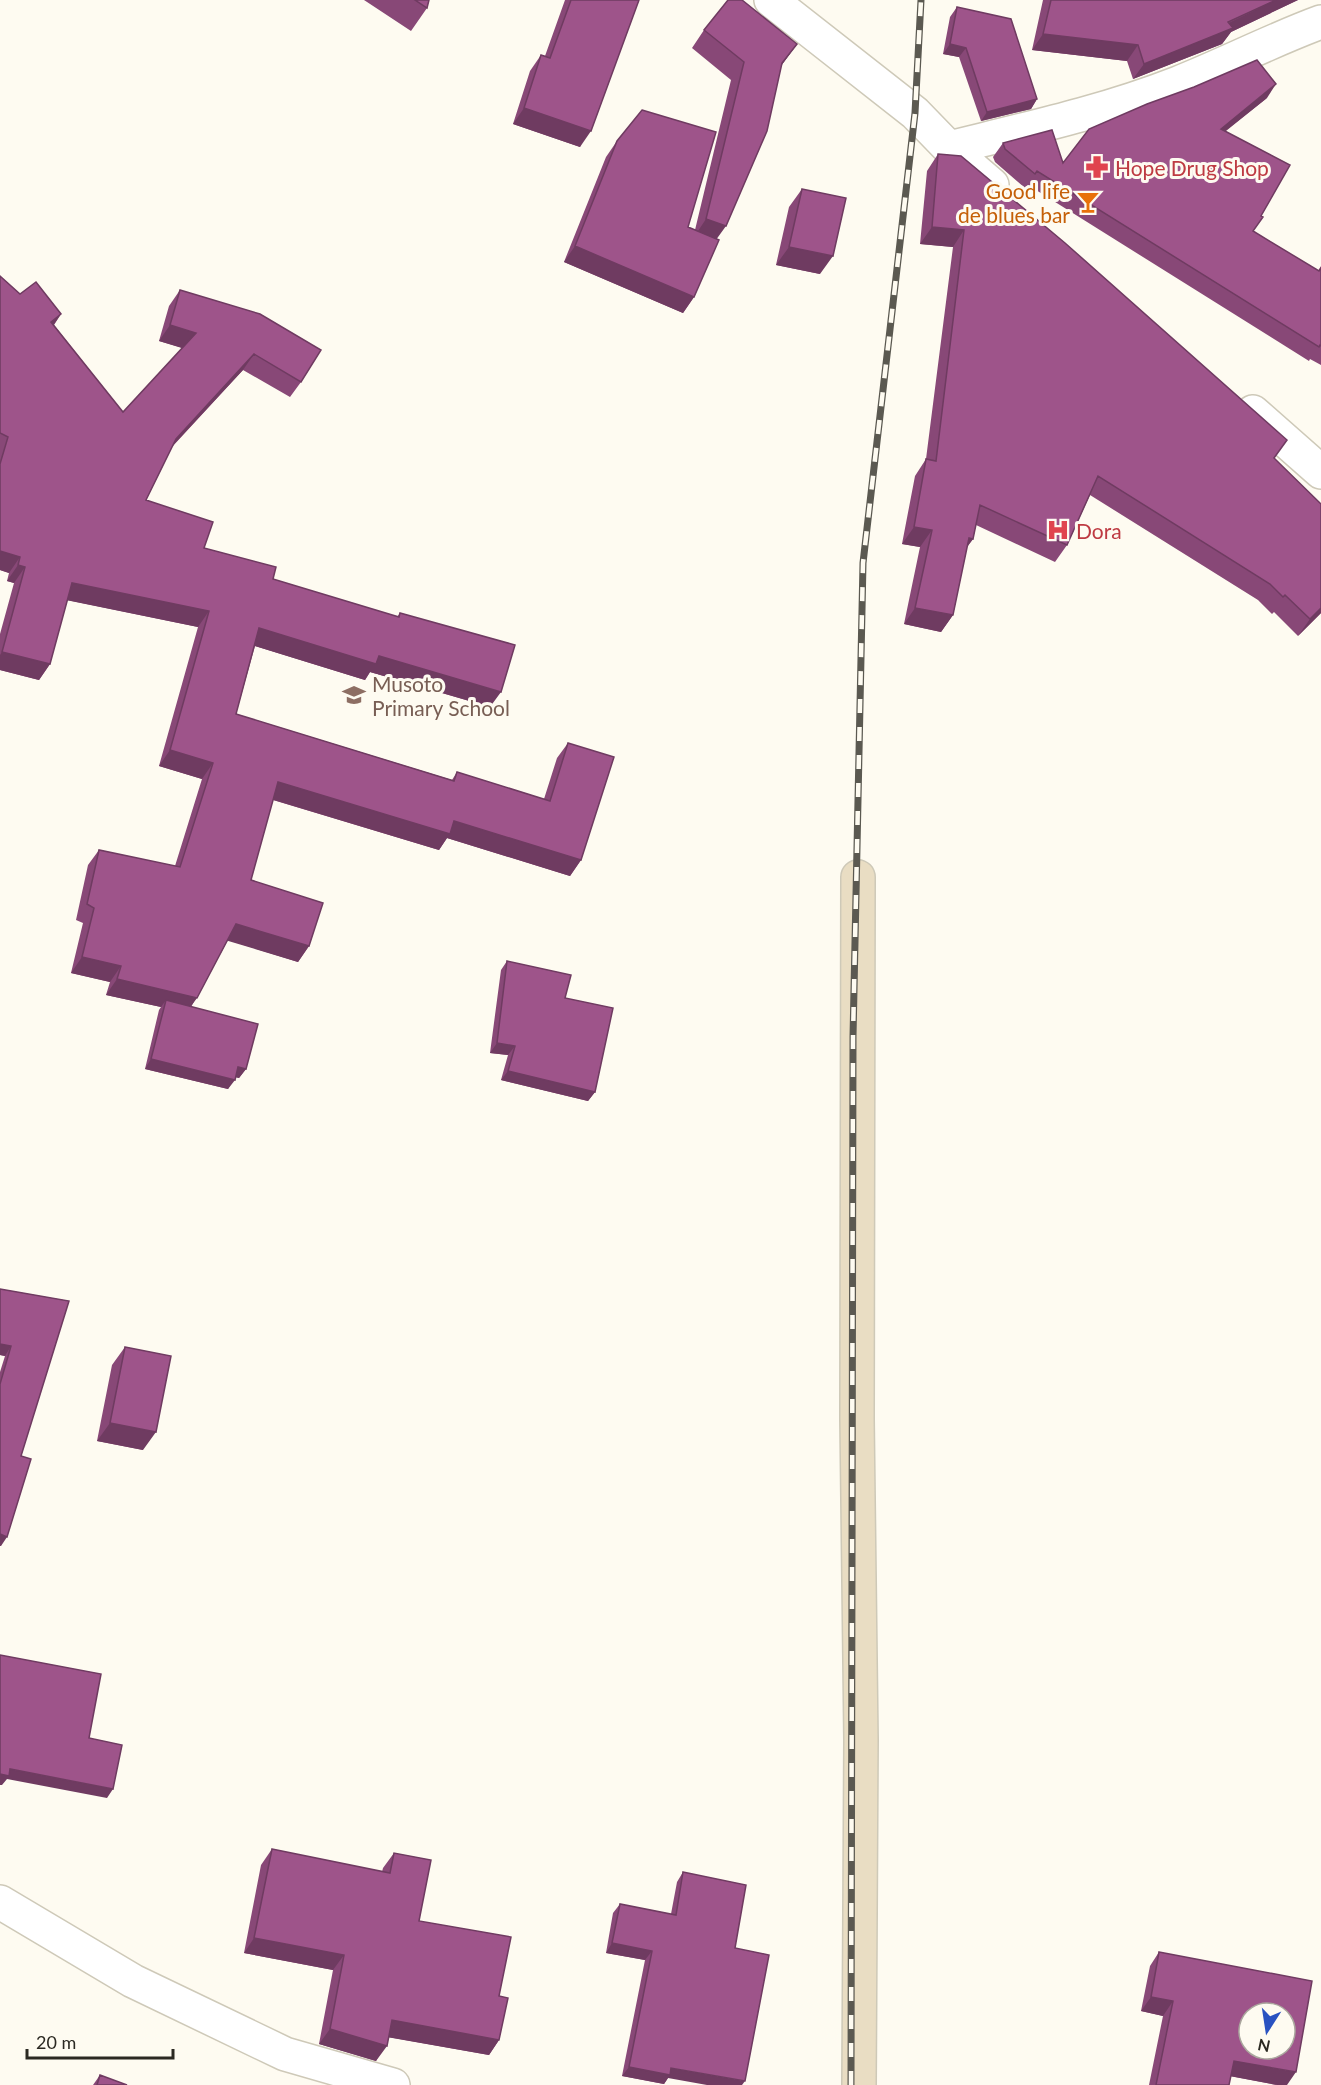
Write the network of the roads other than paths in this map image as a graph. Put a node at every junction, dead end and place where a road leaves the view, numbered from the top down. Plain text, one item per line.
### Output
1 (771, 0) edge
2 (1321, 22) edge
3 (950, 148) junction
4 (1012, 201) edge
5 (1233, 394) edge
6 (1321, 472) edge
7 (858, 877) dead end
8 (0, 1902) edge
9 (393, 2085) edge
10 (859, 2085) edge

1 - 3 street
2 - 3 street
3 - 4 street
5 - 6 street
7 - 10 main road
8 - 9 street

